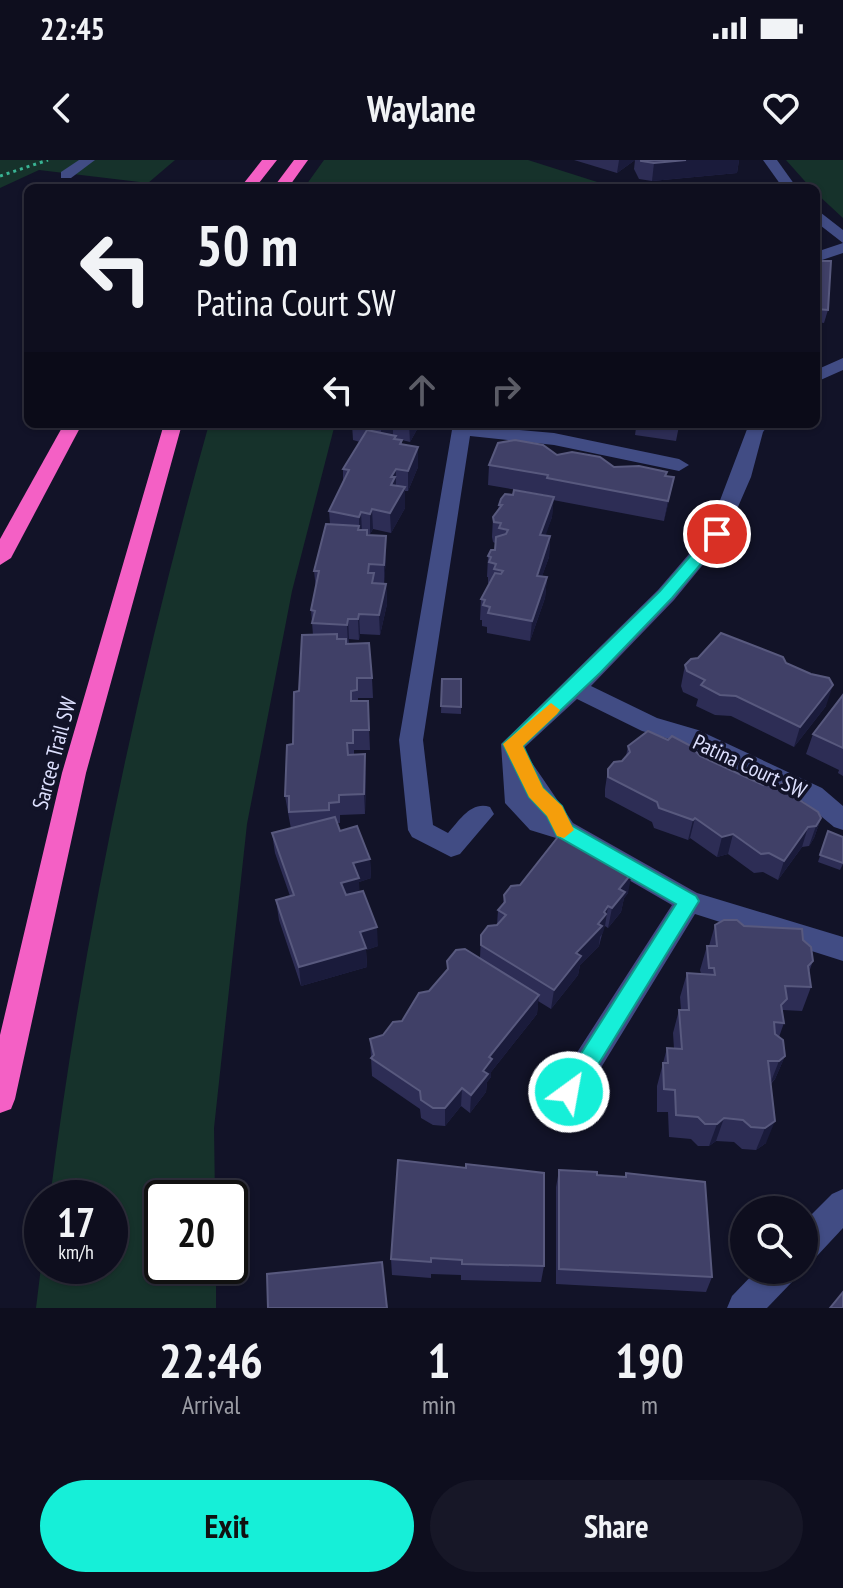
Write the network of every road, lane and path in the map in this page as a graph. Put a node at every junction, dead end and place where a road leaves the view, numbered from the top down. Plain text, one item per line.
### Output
1 (48, 160) edge
2 (88, 160) edge
3 (270, 160) edge
4 (301, 160) edge
5 (770, 160) edge
6 (66, 175) dead end
7 (0, 176) edge
8 (250, 184) edge
9 (283, 184) edge
10 (787, 184) edge
11 (820, 218) edge
12 (843, 238) edge
13 (843, 246) edge
14 (820, 247) edge
15 (820, 255) edge
16 (843, 363) edge
17 (820, 375) edge
18 (71, 428) edge
19 (172, 428) edge
20 (461, 428) edge
21 (475, 428) edge
22 (756, 428) edge
23 (679, 465) dead end
24 (0, 558) edge
25 (575, 688) junction
26 (481, 814) dead end
27 (843, 820) edge
28 (689, 901) junction
29 (843, 949) edge
30 (569, 1092) dead end
31 (0, 1099) edge
32 (843, 1205) edge
33 (818, 1231) edge
34 (767, 1284) edge
35 (744, 1308) edge

1 - 7 path
2 - 6 street
3 - 8 highway
4 - 9 highway
5 - 10 street
11 - 12 street
13 - 14 street
13 - 15 street
16 - 17 street
18 - 24 highway
19 - 31 highway, Sarcee Trail SW
20 - 26 street
21 - 23 street
22 - 25 street
25 - 27 street, Patina Court SW
25 - 28 street
28 - 29 street
28 - 30 street
32 - 33 street
34 - 35 street

